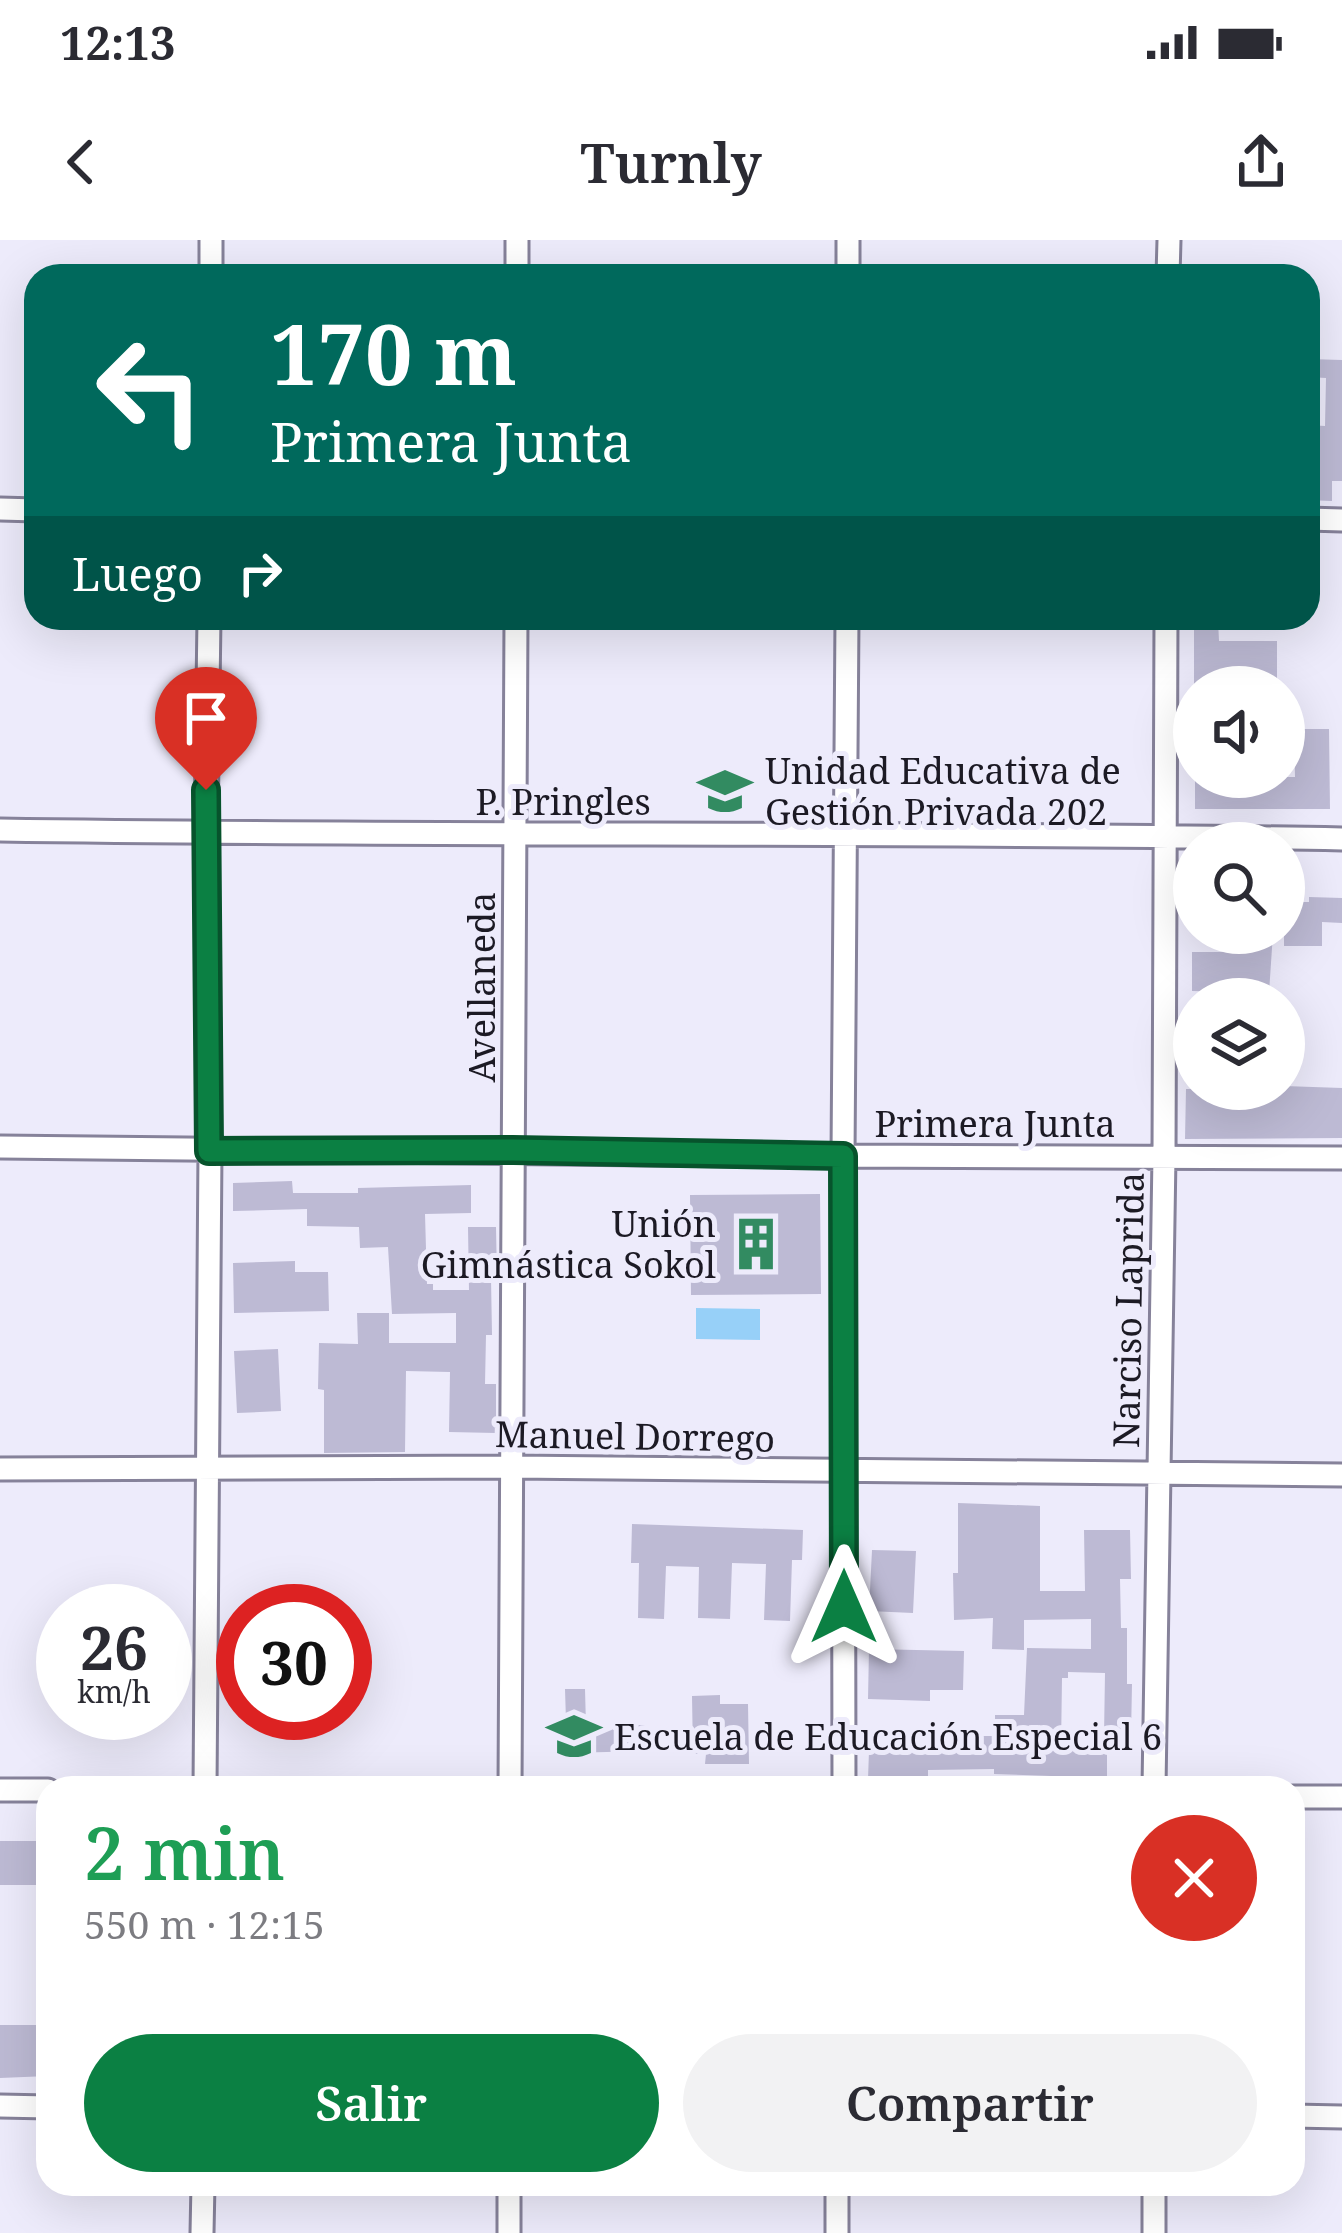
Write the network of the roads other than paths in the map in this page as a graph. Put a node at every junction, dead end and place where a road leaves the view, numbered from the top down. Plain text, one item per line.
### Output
1 (209, 630) edge
2 (516, 630) edge
3 (848, 630) edge
4 (1166, 630) edge
5 (0, 830) edge
6 (206, 834) junction
7 (515, 834) junction
8 (846, 836) junction
9 (1167, 836) junction
10 (1342, 839) edge
11 (0, 1148) edge
12 (513, 1150) junction
13 (209, 1151) junction
14 (843, 1156) junction
15 (1164, 1156) junction
16 (1342, 1158) edge
17 (512, 1467) junction
18 (0, 1469) edge
19 (206, 1470) junction
20 (844, 1471) junction
21 (1159, 1475) junction
22 (1342, 1475) edge
23 (205, 1776) edge
24 (510, 1776) edge
25 (844, 1776) edge
26 (1154, 1776) edge
27 (0, 1790) edge
28 (36, 1790) edge
29 (1305, 1797) edge
30 (1342, 1797) edge
31 (0, 2106) edge
32 (36, 2107) edge
33 (1305, 2116) edge
34 (1342, 2117) edge
35 (202, 2196) edge
36 (509, 2196) edge
37 (837, 2196) edge
38 (1154, 2196) edge
39 (202, 2233) edge
40 (509, 2233) edge
41 (837, 2233) edge
42 (1154, 2233) edge

1 - 6 street
2 - 7 street, Avellaneda
3 - 8 street
4 - 9 street, Narciso Laprida
5 - 6 street, P. Pringles
6 - 7 street, P. Pringles
6 - 13 street
7 - 8 street, P. Pringles
7 - 12 street, Avellaneda
8 - 9 street, P. Pringles
8 - 14 street
9 - 10 street, P. Pringles
9 - 15 street, Narciso Laprida
11 - 13 street, Primera Junta
12 - 13 street, Primera Junta
12 - 14 street, Primera Junta
12 - 17 street, Avellaneda
13 - 19 street
14 - 15 street, Primera Junta
14 - 20 street
15 - 16 street, Primera Junta
15 - 21 street, Narciso Laprida
17 - 19 street, Manuel Dorrego
17 - 20 street, Manuel Dorrego
17 - 24 street, Avellaneda
18 - 19 street, Manuel Dorrego
19 - 23 street
20 - 21 street, Manuel Dorrego
20 - 25 street
21 - 22 street, Manuel Dorrego
21 - 26 street, Narciso Laprida
27 - 28 street
29 - 30 street
31 - 32 street
33 - 34 street
35 - 39 street
36 - 40 street
37 - 41 street
38 - 42 street

